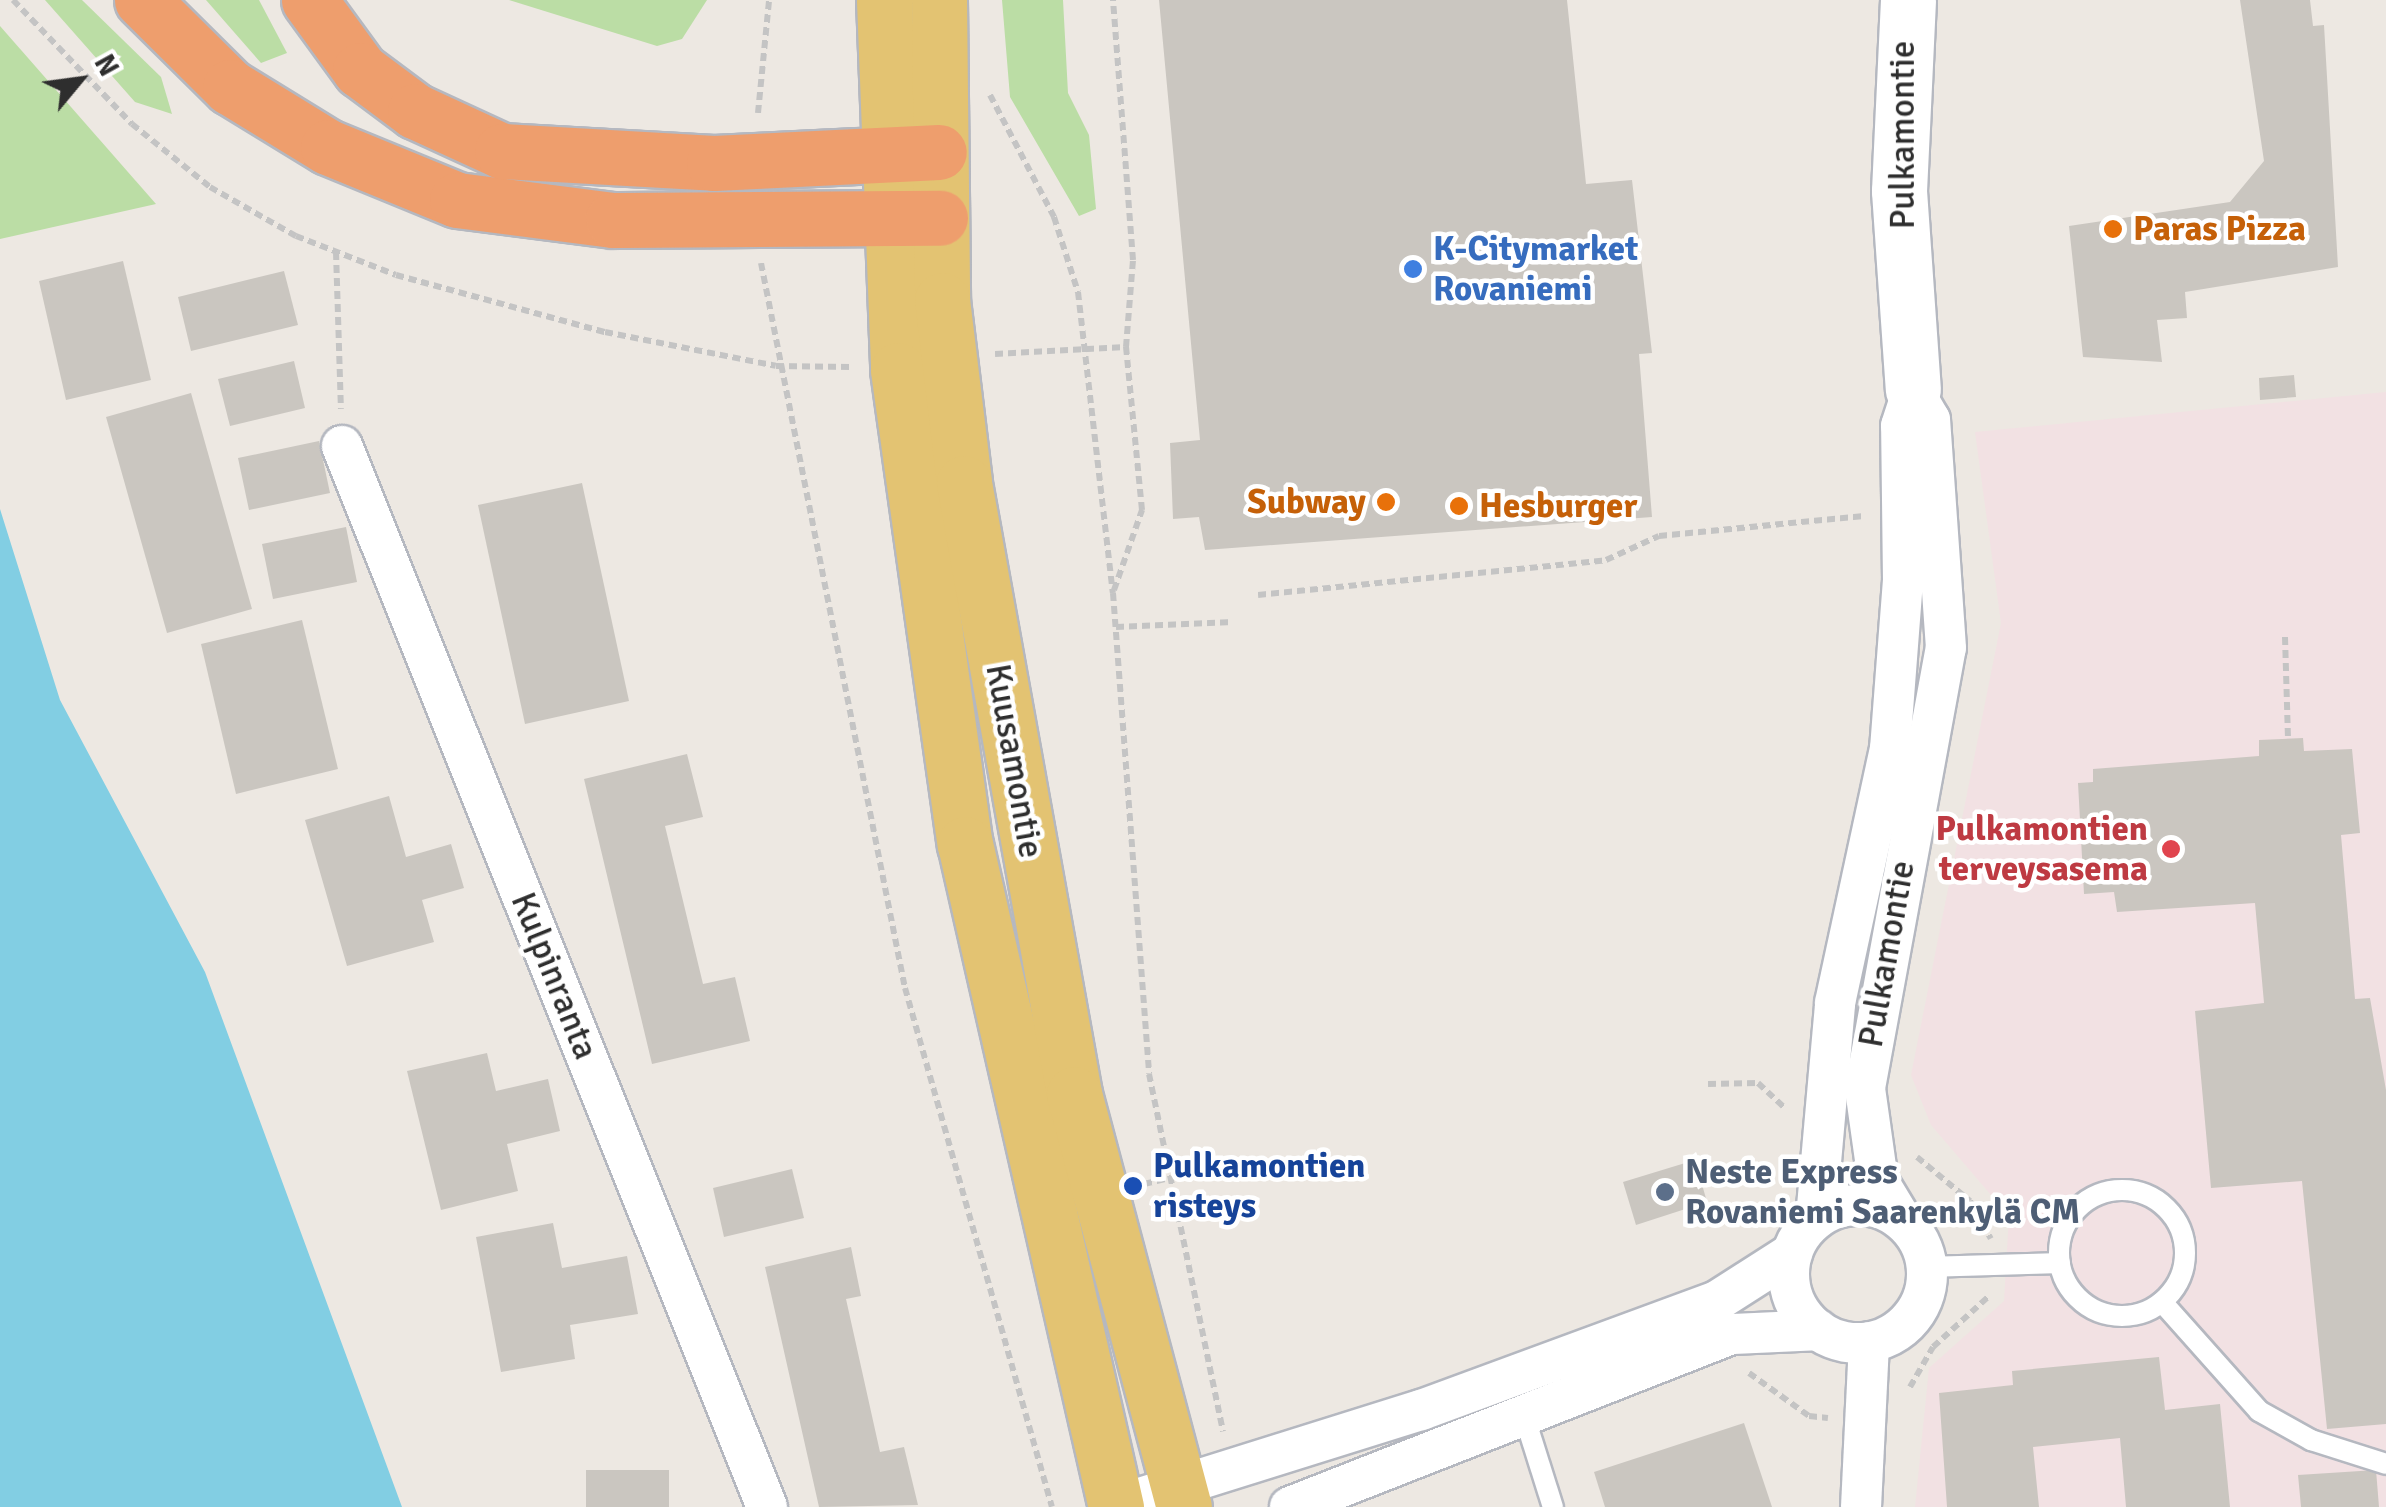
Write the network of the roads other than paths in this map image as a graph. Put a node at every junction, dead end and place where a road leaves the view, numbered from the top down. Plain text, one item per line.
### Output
1 (142, 0) edge
2 (309, 0) edge
3 (884, 0) edge
4 (940, 0) edge
5 (1908, 0) edge
6 (939, 152) junction
7 (884, 155) junction
8 (914, 216) junction
9 (1913, 390) junction
10 (342, 446) road end
11 (1816, 1218) junction
12 (1901, 1219) junction
13 (1792, 1253) junction
14 (2060, 1263) junction
15 (1927, 1268) junction
16 (2162, 1302) junction
17 (1818, 1330) junction
18 (1868, 1342) junction
19 (1523, 1412) junction
20 (2386, 1464) edge
21 (1181, 1495) edge
22 (1114, 1506) edge
23 (767, 1507) edge
24 (1290, 1507) edge
25 (1553, 1507) edge
26 (1861, 1507) edge

1 - 8 highway
2 - 7 highway
3 - 7 main road, Kuusamontie
4 - 6 main road, Kuusamontie
5 - 9 street, Pulkamontie
6 - 7 highway
6 - 8 main road, Kuusamontie
7 - 8 main road, Kuusamontie
8 - 21 main road, Kuusamontie
8 - 22 main road, Kuusamontie
9 - 11 street, Pulkamontie
9 - 12 street, Pulkamontie
10 - 23 street, Kulpinranta
11 - 12 street
11 - 13 street
12 - 15 street
13 - 17 street
13 - 21 street
14 - 15 lane
14 - 16 lane
14 - 16 lane
15 - 18 street
16 - 20 lane
17 - 18 street
17 - 19 street
18 - 26 street
19 - 24 street
19 - 25 lane
21 - 22 street

